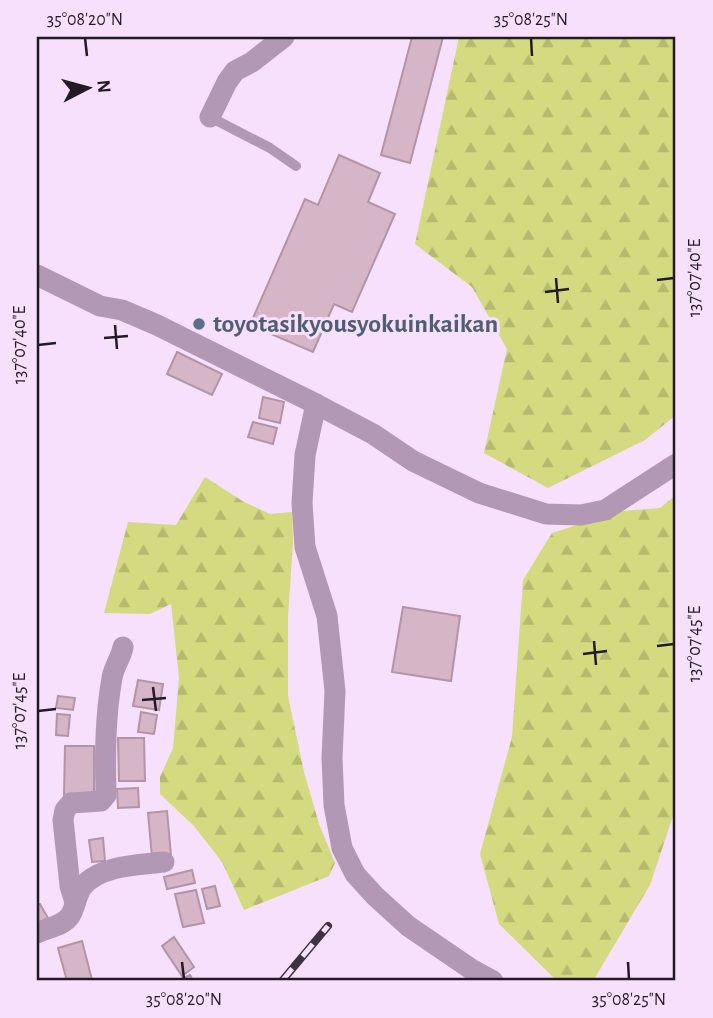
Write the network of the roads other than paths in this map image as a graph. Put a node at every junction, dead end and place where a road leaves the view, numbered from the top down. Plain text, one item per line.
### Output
1 (284, 37) edge
2 (210, 117) joint
3 (296, 166) dead end
4 (37, 275) edge
5 (316, 404) junction
6 (676, 464) edge
7 (123, 647) dead end
8 (164, 862) dead end
9 (75, 902) junction
10 (37, 933) edge
11 (493, 981) edge

1 - 2 street
2 - 3 lane
4 - 5 street
5 - 6 street
5 - 11 street
7 - 9 street
8 - 9 street
9 - 10 street

